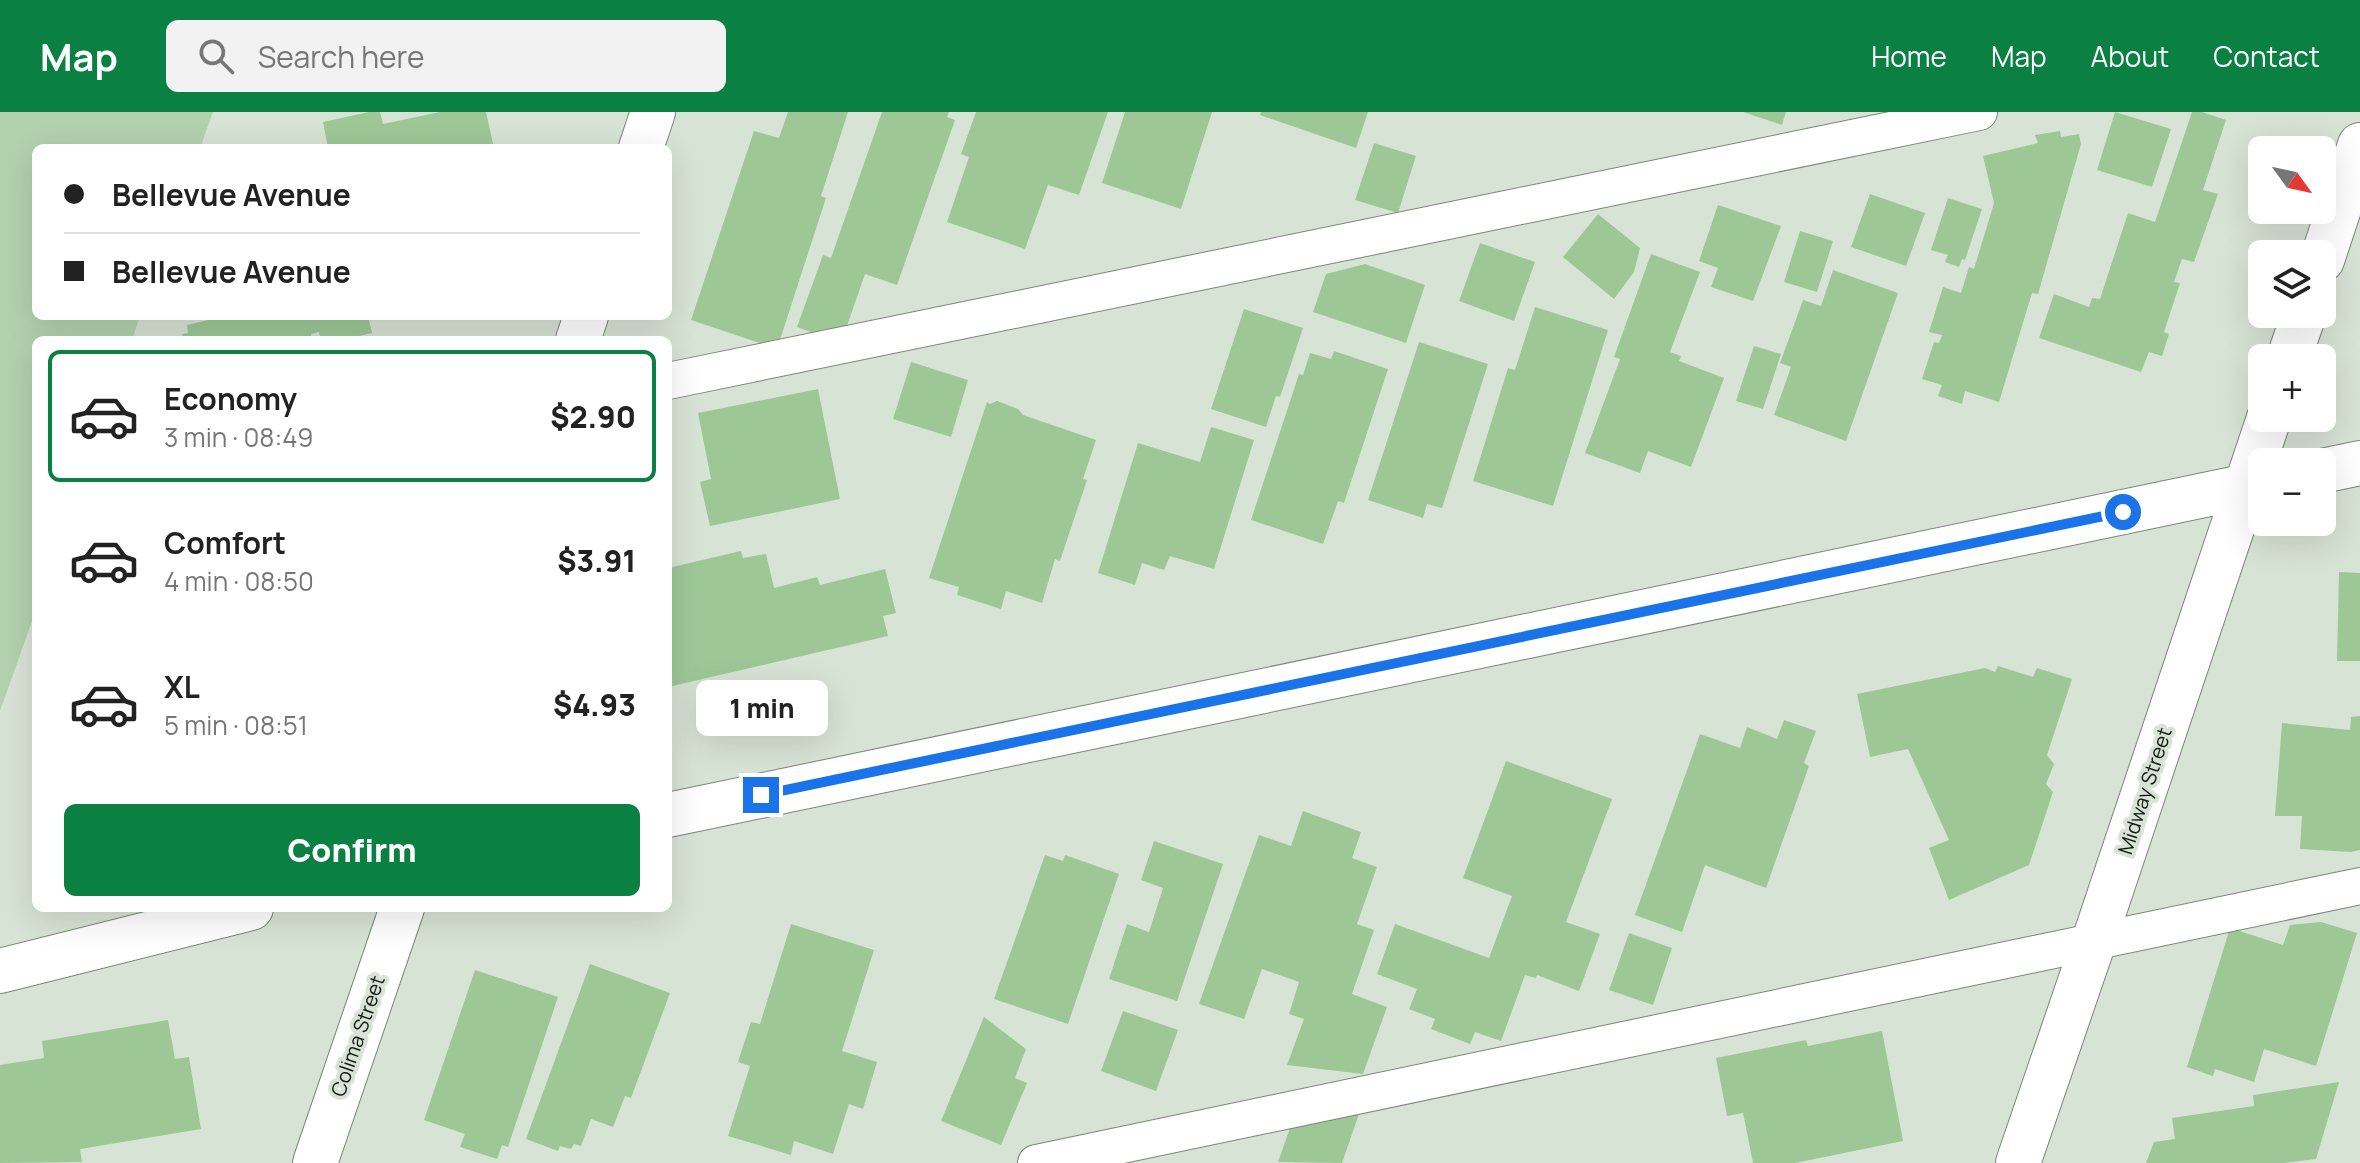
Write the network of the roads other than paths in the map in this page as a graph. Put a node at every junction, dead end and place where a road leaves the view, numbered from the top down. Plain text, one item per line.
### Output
1 (653, 112) edge
2 (1979, 112) edge
3 (642, 144) edge
4 (2360, 145) edge
5 (2329, 240) edge
6 (672, 380) edge
7 (2360, 463) edge
8 (2336, 468) edge
9 (2248, 486) edge
10 (2248, 502) edge
11 (672, 814) edge
12 (2360, 886) edge
13 (235, 912) edge
14 (401, 912) edge
15 (2094, 941) junction
16 (0, 971) edge
17 (315, 1163) edge
18 (1036, 1163) edge
19 (2018, 1163) edge

1 - 3 street
2 - 6 lane
4 - 5 street
7 - 8 street
9 - 11 street
10 - 15 street, Midway Street
12 - 15 lane
13 - 16 street
14 - 17 street, Colima Street
15 - 18 lane
15 - 19 street, Midway Street

